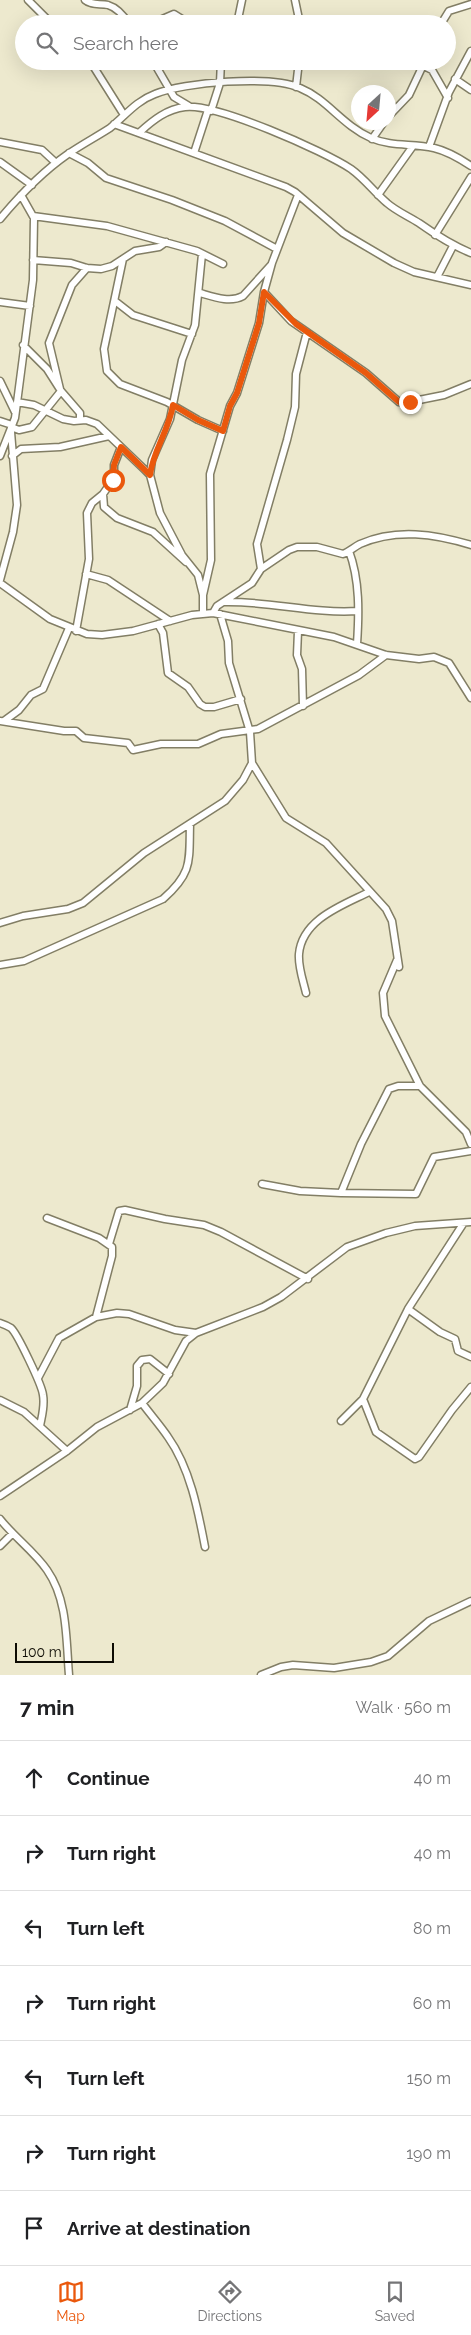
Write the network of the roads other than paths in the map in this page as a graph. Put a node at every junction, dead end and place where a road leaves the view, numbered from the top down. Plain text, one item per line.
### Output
1 (28, 0) edge
2 (85, 0) edge
3 (242, 0) edge
4 (296, 0) edge
5 (471, 4) edge
6 (43, 15) edge
7 (122, 15) edge
8 (239, 15) edge
9 (298, 15) edge
10 (447, 15) edge
11 (471, 50) edge
12 (96, 70) edge
13 (158, 70) edge
14 (220, 70) edge
15 (298, 70) edge
16 (422, 70) edge
17 (431, 70) edge
18 (455, 79) junction
19 (220, 83) junction
20 (296, 87) junction
21 (169, 90) junction
22 (471, 90) edge
23 (448, 98) junction
24 (190, 107) junction
25 (396, 109) edge
26 (209, 111) junction
27 (124, 115) junction
28 (114, 124) junction
29 (378, 130) edge
30 (140, 132) junction
31 (372, 138) junction
32 (0, 142) edge
33 (413, 146) junction
34 (429, 147) junction
35 (194, 152) junction
36 (69, 154) junction
37 (0, 162) edge
38 (56, 163) junction
39 (471, 166) edge
40 (471, 177) edge
41 (32, 185) junction
42 (21, 194) junction
43 (298, 195) junction
44 (378, 195) junction
45 (34, 216) junction
46 (0, 219) edge
47 (435, 235) junction
48 (166, 242) junction
49 (453, 246) junction
50 (277, 249) junction
51 (471, 253) edge
52 (202, 254) junction
53 (122, 259) junction
54 (33, 260) junction
55 (272, 263) junction
56 (223, 264) dead end
57 (87, 268) junction
58 (437, 277) junction
59 (471, 285) edge
60 (264, 292) junction
61 (200, 293) junction
62 (115, 301) junction
63 (0, 302) edge
64 (30, 306) junction
65 (306, 332) junction
66 (192, 334) junction
67 (24, 345) junction
68 (0, 381) edge
69 (471, 384) edge
70 (60, 390) junction
71 (17, 402) junction
72 (173, 405) junction
73 (45, 409) junction
74 (15, 414) junction
75 (0, 420) edge
76 (80, 420) junction
77 (11, 428) junction
78 (223, 431) junction
79 (109, 436) junction
80 (121, 447) junction
81 (0, 456) edge
82 (12, 456) junction
83 (150, 475) junction
84 (103, 494) junction
85 (471, 545) edge
86 (350, 551) junction
87 (189, 564) junction
88 (261, 569) junction
89 (86, 574) junction
90 (0, 582) edge
91 (203, 595) junction
92 (224, 602) junction
93 (358, 611) junction
94 (203, 613) junction
95 (216, 614) junction
96 (170, 621) junction
97 (158, 624) junction
98 (72, 629) junction
99 (298, 631) junction
100 (357, 644) junction
101 (386, 655) junction
102 (471, 698) edge
103 (241, 699) junction
104 (303, 706) junction
105 (2, 721) edge
106 (250, 732) junction
107 (252, 763) junction
108 (190, 824) junction
109 (369, 892) junction
110 (0, 923) edge
111 (0, 965) edge
112 (306, 993) dead end
113 (420, 1086) junction
114 (471, 1144) edge
115 (471, 1152) edge
116 (262, 1184) dead end
117 (341, 1193) junction
118 (47, 1218) dead end
119 (471, 1222) edge
120 (463, 1224) junction
121 (110, 1244) junction
122 (308, 1279) junction
123 (408, 1309) junction
124 (96, 1317) junction
125 (0, 1323) edge
126 (196, 1333) junction
127 (471, 1357) edge
128 (169, 1374) junction
129 (38, 1378) junction
130 (471, 1387) edge
131 (363, 1399) junction
132 (0, 1400) edge
133 (142, 1403) junction
134 (130, 1410) junction
135 (341, 1421) dead end
136 (40, 1426) junction
137 (67, 1451) junction
138 (0, 1496) edge
139 (0, 1519) edge
140 (12, 1534) junction
141 (0, 1546) edge
142 (205, 1547) dead end
143 (471, 1601) edge
144 (264, 1674) edge
145 (69, 1675) edge

1 - 6 street
2 - 7 street
3 - 8 street
4 - 9 street
5 - 10 street
11 - 18 street
12 - 27 street
13 - 21 street
14 - 19 street
15 - 20 street
16 - 25 street
17 - 23 street
18 - 22 street
18 - 23 street
19 - 20 street
19 - 21 street
19 - 26 street
20 - 31 street
21 - 24 street
21 - 27 street
23 - 34 street
24 - 26 street
24 - 30 street
26 - 35 street
26 - 44 street
27 - 28 street
28 - 30 street
28 - 36 street
29 - 31 street
30 - 35 street
31 - 33 street
32 - 38 street
33 - 34 street
33 - 44 street
34 - 39 street
35 - 43 street
36 - 38 street
36 - 50 street
37 - 41 street
38 - 41 street
40 - 47 street
41 - 42 street
42 - 45 street
42 - 46 street
43 - 50 street
43 - 58 street
44 - 47 street
45 - 48 street
45 - 54 street
47 - 49 street
48 - 52 street
48 - 53 street
49 - 51 street
49 - 58 street
50 - 55 street
52 - 56 street
52 - 61 street
53 - 57 street
53 - 62 street
54 - 57 street
54 - 64 street
55 - 60 street
55 - 61 street
57 - 70 street
58 - 59 street
60 - 65 street
60 - 78 street
61 - 66 street
62 - 66 street
62 - 72 street
63 - 64 street
64 - 67 street
65 - 69 street
65 - 88 street
66 - 72 street
67 - 70 street
67 - 71 street
68 - 74 street
70 - 73 street
70 - 76 street
71 - 73 street
71 - 74 street
72 - 78 street
72 - 83 street
73 - 76 street
73 - 77 street
74 - 77 street
75 - 77 street
76 - 79 street
77 - 81 street
77 - 82 street
78 - 91 street
79 - 80 street
79 - 82 street
80 - 83 street
80 - 84 street
82 - 90 street
83 - 87 street
84 - 87 street
84 - 89 street
85 - 86 street
86 - 88 street
86 - 93 street
87 - 91 street
88 - 92 street
89 - 96 street
89 - 98 street
90 - 98 street
91 - 94 street
92 - 93 street
92 - 95 street
93 - 100 street
94 - 95 street
94 - 96 street
95 - 99 street
95 - 103 street
96 - 97 street
97 - 98 street
97 - 103 street
98 - 105 street
99 - 100 street
99 - 104 street
100 - 101 street
101 - 102 street
101 - 104 street
103 - 106 street
104 - 106 street
105 - 106 street
106 - 107 street
107 - 108 street
107 - 109 street
108 - 110 street
108 - 111 street
109 - 112 street
109 - 113 street
113 - 114 street
113 - 117 street
115 - 117 street
116 - 117 street
118 - 121 street
119 - 120 street
120 - 122 street
120 - 123 street
121 - 122 street
121 - 124 street
122 - 126 street
123 - 127 street
123 - 131 street
124 - 126 street
124 - 129 street
125 - 129 street
126 - 128 street
128 - 133 street
128 - 134 street
129 - 136 street
130 - 131 street
131 - 135 street
132 - 136 street
133 - 134 street
133 - 142 street
134 - 137 street
136 - 137 street
137 - 138 street
139 - 140 street
140 - 141 street
140 - 145 street
143 - 144 street

